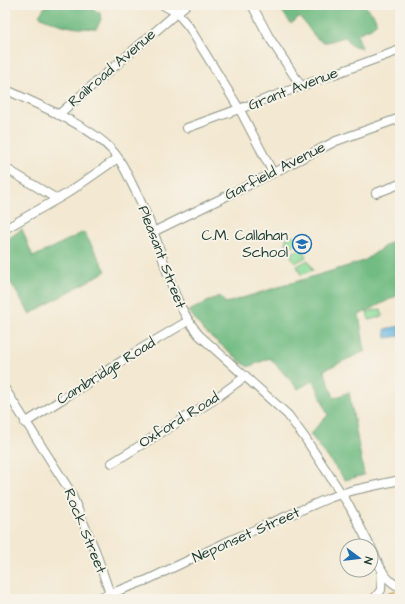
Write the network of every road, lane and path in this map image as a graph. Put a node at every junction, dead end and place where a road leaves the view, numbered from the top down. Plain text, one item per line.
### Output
1 (163, 5) edge
2 (186, 5) edge
3 (252, 5) edge
4 (177, 13) junction
5 (400, 50) edge
6 (301, 86) junction
7 (5, 89) edge
8 (240, 110) junction
9 (58, 115) junction
10 (400, 118) edge
11 (187, 128) dead end
12 (118, 158) junction
13 (5, 168) edge
14 (273, 173) junction
15 (400, 184) edge
16 (376, 193) dead end
17 (57, 199) junction
18 (5, 230) edge
19 (153, 232) junction
20 (188, 321) junction
21 (246, 376) junction
22 (5, 389) edge
23 (26, 423) junction
24 (112, 463) dead end
25 (400, 480) edge
26 (341, 494) junction
27 (366, 538) edge
28 (379, 564) edge
29 (382, 570) junction
30 (400, 587) edge
31 (110, 594) junction
32 (400, 597) edge
33 (96, 599) edge
34 (374, 599) edge
35 (392, 599) edge

1 - 4 street
2 - 4 street, Railroad Avenue
3 - 6 street
4 - 8 street
4 - 9 street, Railroad Avenue
5 - 6 street, Grant Avenue
6 - 8 street, Grant Avenue
7 - 9 street, Pleasant Street
8 - 11 street, Grant Avenue
8 - 14 street
9 - 12 street, Pleasant Street
10 - 14 street, Garfield Avenue
12 - 17 street
12 - 19 street, Pleasant Street
13 - 17 street
14 - 19 street, Garfield Avenue
15 - 16 street
17 - 18 street
19 - 20 street, Pleasant Street
20 - 21 street, Pleasant Street
20 - 23 street, Cambridge Road
21 - 24 street, Oxford Road
21 - 26 street, Pleasant Street
22 - 23 street, Rock Street
23 - 31 street, Rock Street
25 - 26 street, Neponset Street
26 - 27 street, Pleasant Street
26 - 31 street, Neponset Street
28 - 29 street, Pleasant Street
29 - 30 street, Pleasant Street
29 - 34 street, Pleasant Street
31 - 33 street, Neponset Street
32 - 35 main road

